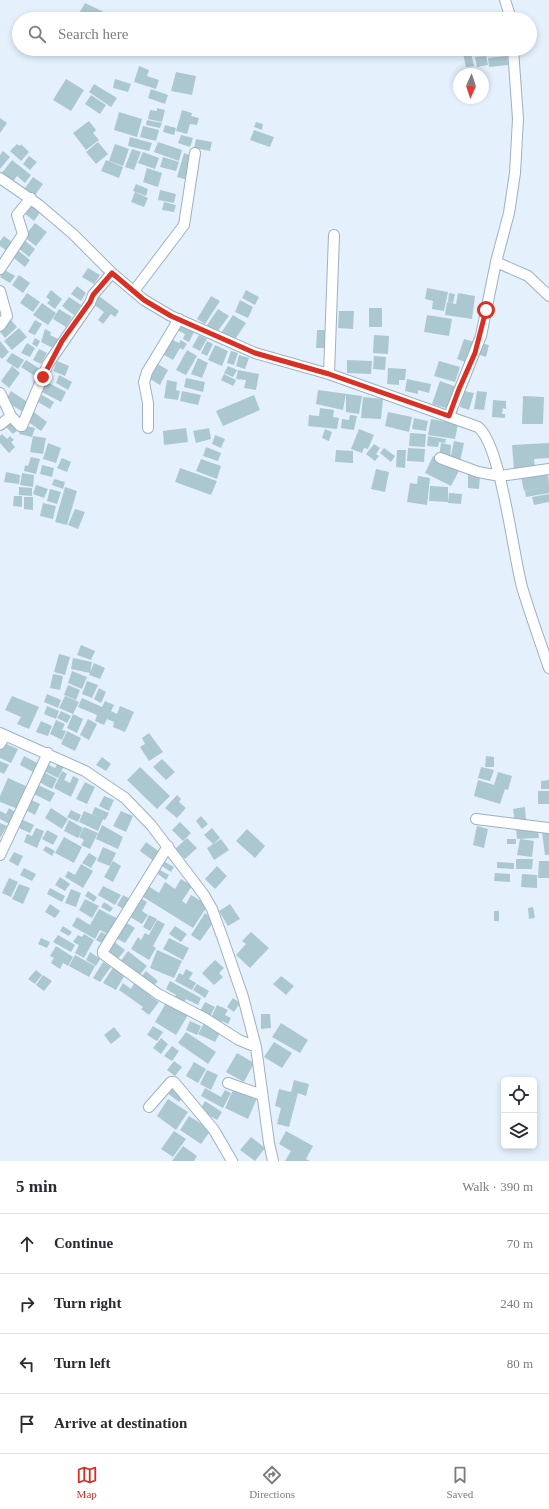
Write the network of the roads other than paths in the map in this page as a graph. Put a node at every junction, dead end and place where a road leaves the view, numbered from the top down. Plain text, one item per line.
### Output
1 (504, 0) edge
2 (508, 12) edge
3 (514, 56) edge
4 (195, 153) dead end
5 (0, 178) edge
6 (30, 198) junction
7 (334, 235) dead end
8 (496, 262) junction
9 (0, 269) edge
10 (112, 273) junction
11 (0, 291) edge
12 (134, 291) junction
13 (549, 296) edge
14 (179, 319) junction
15 (0, 326) edge
16 (329, 374) junction
17 (0, 393) edge
18 (11, 416) junction
19 (449, 416) junction
20 (0, 426) edge
21 (148, 428) dead end
22 (440, 458) dead end
23 (549, 469) edge
24 (500, 476) junction
25 (549, 668) edge
26 (3, 734) edge
27 (0, 744) edge
28 (48, 753) junction
29 (476, 819) dead end
30 (549, 828) edge
31 (168, 846) junction
32 (0, 855) edge
33 (256, 1048) junction
34 (228, 1083) dead end
35 (262, 1095) junction
36 (149, 1107) dead end
37 (232, 1161) edge
38 (273, 1161) edge

1 - 2 street
3 - 8 street
4 - 12 street
5 - 6 street
6 - 9 street
6 - 10 street
7 - 16 street
8 - 13 street
8 - 19 street
10 - 12 street
10 - 18 street
11 - 15 street
12 - 14 street
14 - 16 street
14 - 21 street
16 - 19 street
17 - 18 street
18 - 20 street
19 - 24 street
22 - 24 street
23 - 24 street
24 - 25 street
26 - 27 street
26 - 28 street
28 - 31 street
28 - 32 street
29 - 30 street
31 - 33 street
31 - 33 street
33 - 35 street
34 - 35 street
35 - 38 street
36 - 37 street

